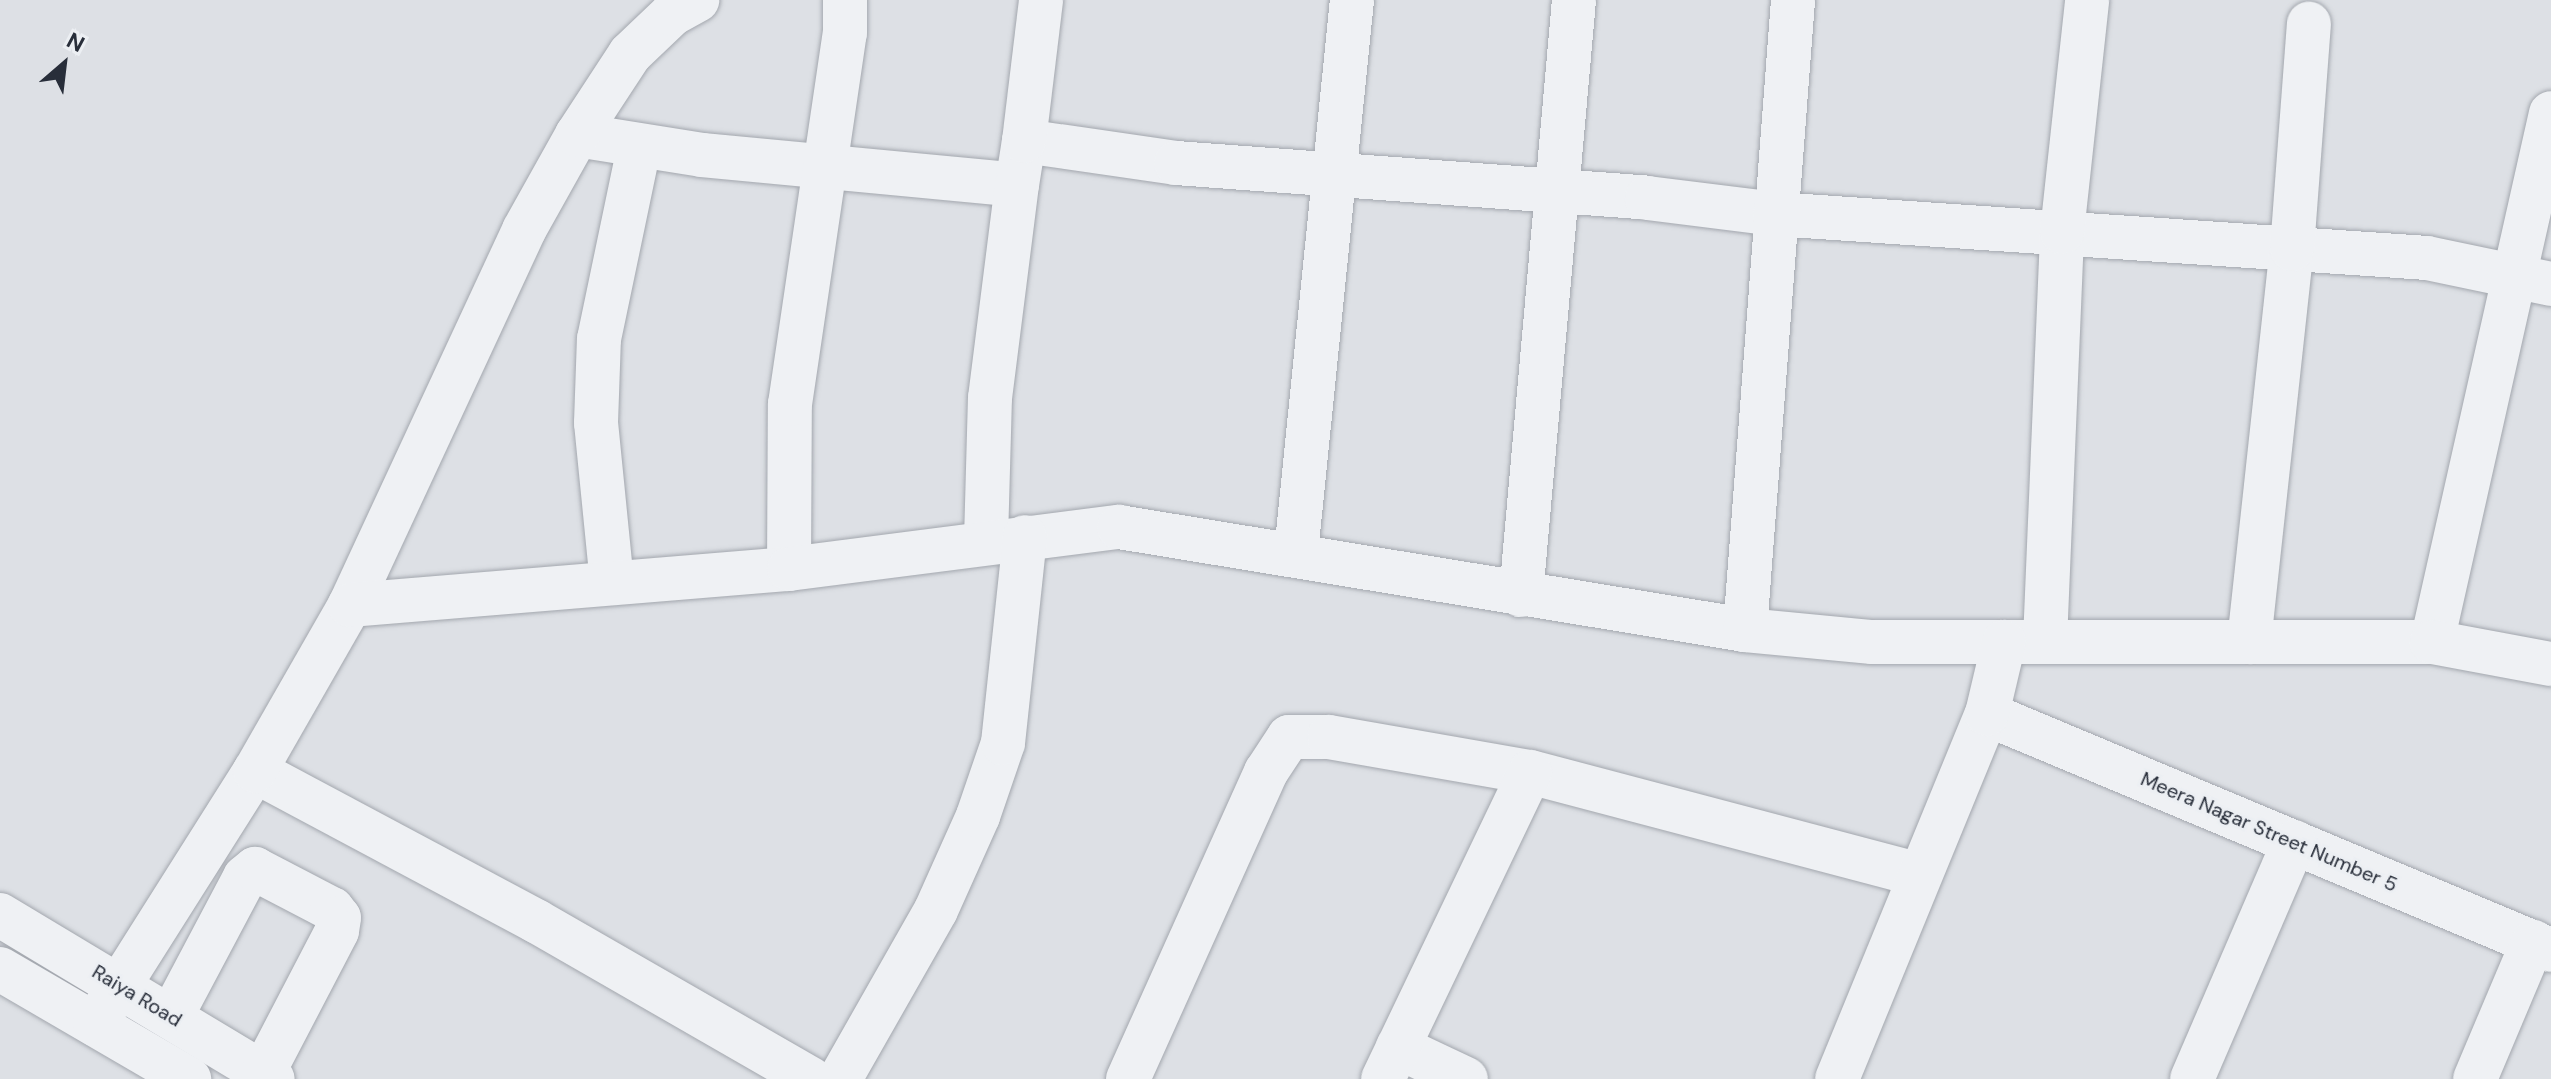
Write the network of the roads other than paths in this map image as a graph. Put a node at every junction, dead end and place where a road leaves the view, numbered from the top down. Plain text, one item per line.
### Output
1 (697, 0) edge
2 (845, 0) edge
3 (1041, 0) edge
4 (1352, 0) edge
5 (1574, 0) edge
6 (1793, 0) edge
7 (2087, 0) edge
8 (2309, 24) dead end
9 (2551, 113) edge
10 (577, 135) junction
11 (1024, 141) junction
12 (639, 147) junction
13 (822, 168) junction
14 (1333, 174) junction
15 (1017, 185) junction
16 (1555, 191) junction
17 (1775, 214) junction
18 (2062, 232) junction
19 (2292, 249) junction
20 (2534, 279) edge
21 (1006, 539) junction
22 (1296, 553) junction
23 (789, 569) junction
24 (612, 583) junction
25 (1521, 595) junction
26 (350, 605) junction
27 (1745, 630) junction
28 (2024, 641) junction
29 (2249, 642) junction
30 (2432, 642) junction
31 (2551, 664) edge
32 (1987, 714) junction
33 (255, 771) junction
34 (1530, 772) junction
35 (2294, 842) junction
36 (1919, 875) junction
37 (0, 915) edge
38 (2542, 946) edge
39 (0, 969) edge
40 (118, 985) junction
41 (171, 1017) junction
42 (95, 1024) junction
43 (1391, 1063) edge
44 (268, 1076) edge
45 (189, 1079) edge
46 (811, 1079) edge
47 (840, 1079) edge
48 (1128, 1079) edge
49 (1466, 1079) edge
50 (1837, 1079) edge
51 (2192, 1079) edge
52 (2475, 1079) edge

1 - 10 street
2 - 13 street
3 - 11 street
4 - 14 street
5 - 16 street
6 - 17 street
7 - 18 street
8 - 19 street
9 - 20 street
10 - 12 street
10 - 26 street
11 - 14 street
11 - 15 street
12 - 13 street
12 - 24 street
13 - 15 street
13 - 23 street
14 - 16 street
14 - 22 street
15 - 21 street
16 - 17 street
16 - 25 street
17 - 18 street
17 - 27 street
18 - 19 street
18 - 28 street
19 - 20 street
19 - 29 street
20 - 30 street
21 - 22 street
21 - 23 street
21 - 47 street
22 - 25 street
23 - 24 street
24 - 26 street
25 - 27 street
26 - 33 street
27 - 28 street
28 - 29 street
28 - 32 street
29 - 30 street
30 - 31 street
32 - 35 street, Meera Nagar Street Number 5
32 - 36 street
33 - 40 street
33 - 46 street
34 - 36 street
34 - 43 street
34 - 48 street
35 - 38 street, Meera Nagar Street Number 5
35 - 51 street
36 - 50 street
37 - 40 street, Raiya Road
38 - 52 street
39 - 42 street
40 - 41 street, Raiya Road
40 - 42 street
41 - 44 street, Raiya Road
41 - 44 street
42 - 45 street
43 - 49 street

